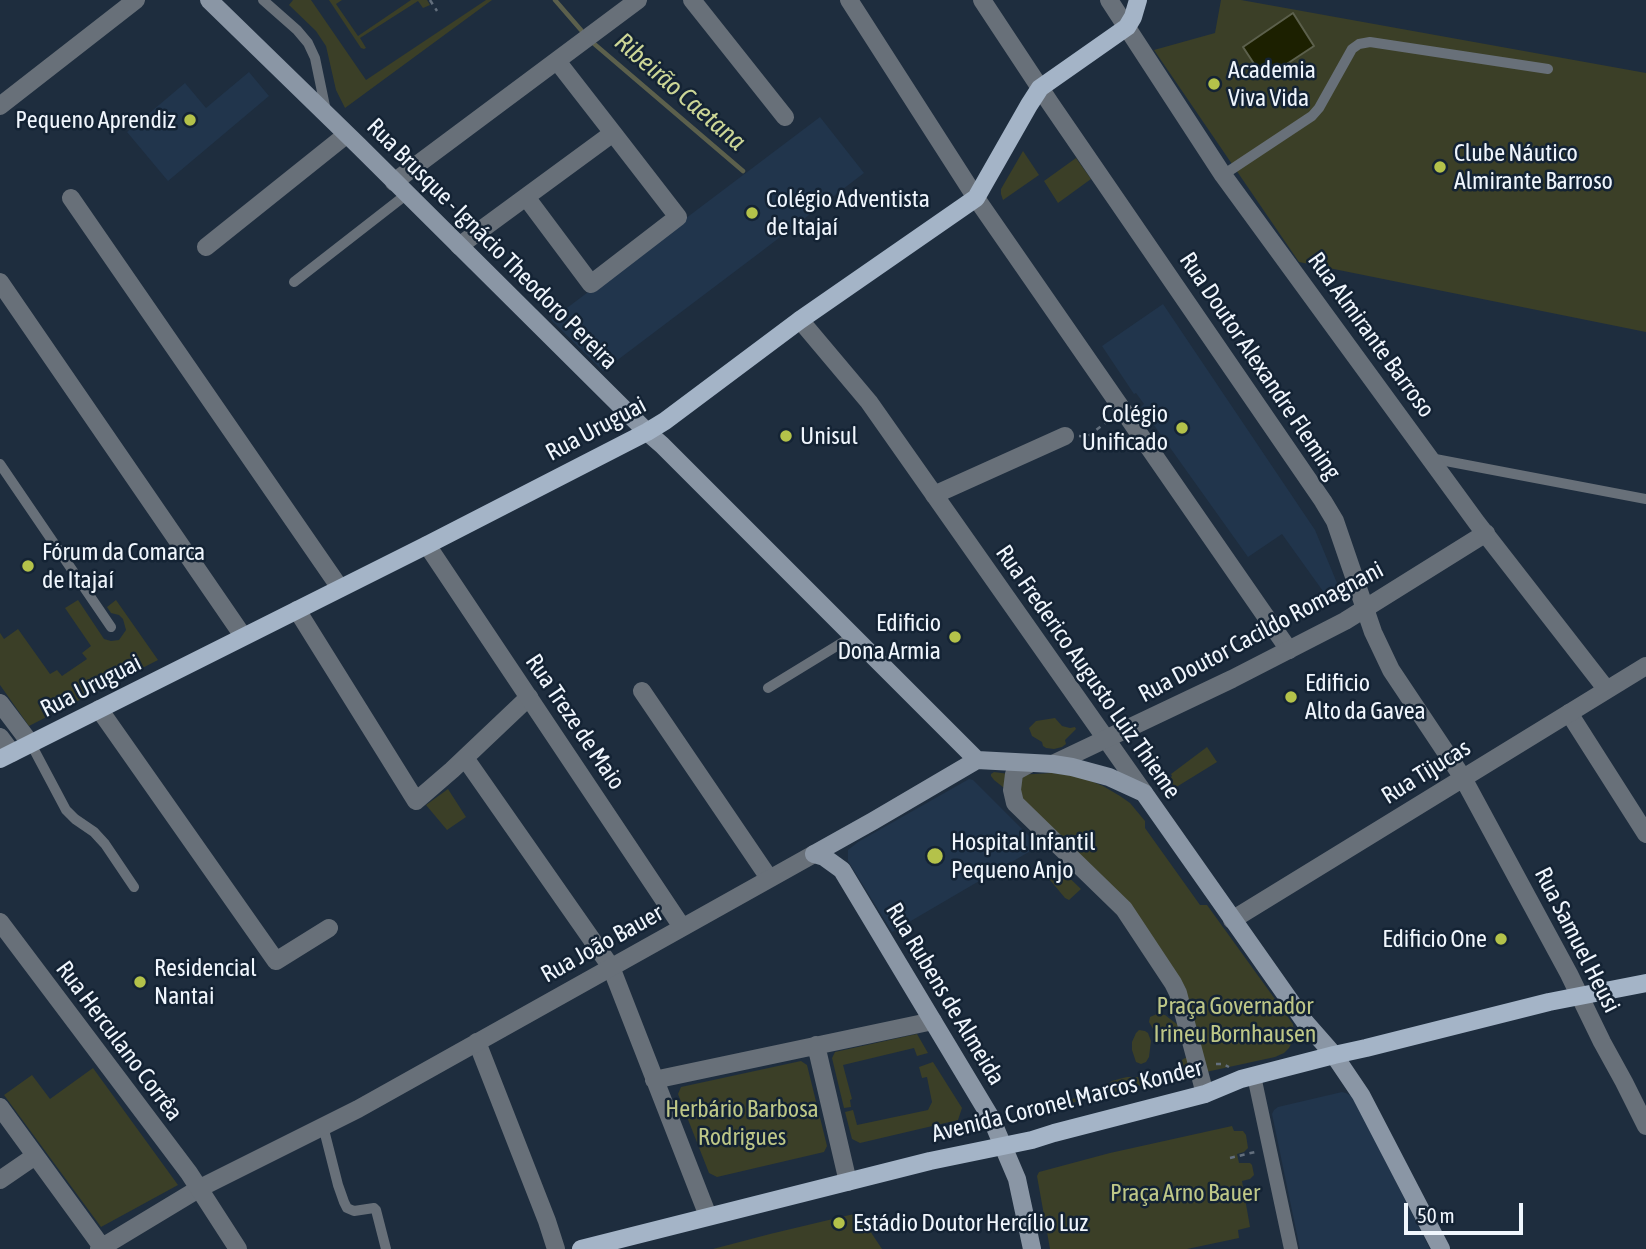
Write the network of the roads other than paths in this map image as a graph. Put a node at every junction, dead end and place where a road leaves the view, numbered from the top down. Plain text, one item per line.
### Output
1 (136, 0) edge
2 (209, 0) edge
3 (263, 0) edge
4 (638, 0) edge
5 (692, 0) edge
6 (849, 0) edge
7 (982, 0) edge
8 (1109, 0) edge
9 (1138, 0) edge
10 (1127, 27) junction
11 (557, 61) junction
12 (1548, 69) dead end
13 (1040, 88) junction
14 (0, 106) edge
15 (326, 115) junction
16 (785, 117) dead end
17 (613, 133) junction
18 (346, 135) junction
19 (1223, 174) junction
20 (400, 188) junction
21 (526, 197) junction
22 (71, 198) dead end
23 (976, 198) junction
24 (459, 246) junction
25 (206, 247) dead end
26 (0, 282) edge
27 (294, 282) dead end
28 (800, 320) junction
29 (647, 432) junction
30 (1065, 436) road end
31 (1430, 458) junction
32 (0, 464) edge
33 (934, 495) junction
34 (1646, 499) edge
35 (1486, 534) junction
36 (427, 545) junction
37 (340, 588) junction
38 (1366, 608) junction
39 (297, 610) junction
40 (111, 627) dead end
41 (243, 636) junction
42 (853, 636) junction
43 (1289, 650) junction
44 (1646, 666) edge
45 (768, 688) dead end
46 (1607, 690) junction
47 (642, 691) dead end
48 (528, 697) junction
49 (0, 703) edge
50 (99, 709) junction
51 (1569, 713) junction
52 (0, 737) edge
53 (1105, 739) junction
54 (31, 744) junction
55 (6, 756) edge
56 (465, 758) junction
57 (977, 760) junction
58 (1029, 764) junction
59 (1053, 764) junction
60 (1463, 778) junction
61 (1144, 793) junction
62 (1646, 834) edge
63 (845, 837) junction
64 (814, 854) junction
65 (842, 870) junction
66 (769, 878) junction
67 (134, 887) dead end
68 (1232, 920) junction
69 (0, 922) edge
70 (682, 927) junction
71 (329, 928) dead end
72 (611, 967) junction
73 (1646, 983) edge
74 (1581, 996) junction
75 (933, 1021) junction
76 (477, 1042) junction
77 (816, 1045) junction
78 (1334, 1055) junction
79 (1254, 1076) junction
80 (654, 1080) junction
81 (1205, 1094) junction
82 (0, 1107) edge
83 (323, 1126) junction
84 (1646, 1126) edge
85 (1003, 1145) junction
86 (35, 1156) junction
87 (0, 1180) edge
88 (848, 1182) junction
89 (200, 1188) junction
90 (708, 1216) junction
91 (616, 1245) edge
92 (100, 1248) edge
93 (238, 1249) edge
94 (386, 1249) edge
95 (556, 1249) edge
96 (581, 1249) edge
97 (1032, 1249) edge
98 (1291, 1249) edge
99 (1441, 1249) edge

1 - 14 street
2 - 15 main road, Rua Brusque - Ignácio Theodoro Pereira
3 - 15 lane
4 - 11 street
5 - 16 street
6 - 23 street
7 - 13 street, Rua Doutor Alexandre Fleming
8 - 10 street, Rua Almirante Barroso
9 - 10 main road
10 - 13 main road, Rua Uruguai
10 - 19 street, Rua Almirante Barroso
11 - 17 street
11 - 20 street
12 - 19 lane
13 - 23 main road, Rua Uruguai
13 - 38 street, Rua Doutor Alexandre Fleming
15 - 18 main road, Rua Brusque - Ignácio Theodoro Pereira
17 - 21 street
17 - 21 street
18 - 20 main road, Rua Brusque - Ignácio Theodoro Pereira
18 - 25 street
19 - 31 street, Rua Almirante Barroso
20 - 24 main road, Rua Brusque - Ignácio Theodoro Pereira
20 - 27 lane
21 - 24 street
22 - 37 street
23 - 28 main road, Rua Uruguai
23 - 43 street
24 - 29 main road, Rua Brusque - Ignácio Theodoro Pereira
26 - 41 street
28 - 29 main road, Rua Uruguai
28 - 33 street, Rua Frederico Augusto Luiz Thieme
29 - 36 main road, Rua Uruguai
29 - 42 main road, Rua Brusque - Ignácio Theodoro Pereira
30 - 33 street
31 - 34 lane
31 - 35 street, Rua Almirante Barroso
32 - 40 lane
33 - 53 street, Rua Frederico Augusto Luiz Thieme
35 - 38 street, Rua Doutor Cacildo Romagnani
35 - 46 street, Rua Almirante Barroso
36 - 37 main road, Rua Uruguai
36 - 48 street, Rua Treze de Maio
37 - 39 main road, Rua Uruguai
38 - 43 street, Rua Doutor Cacildo Romagnani
38 - 60 street, Rua Doutor Alexandre Fleming
39 - 41 main road, Rua Uruguai
39 - 56 street
41 - 50 main road, Rua Uruguai
42 - 45 lane
42 - 57 main road, Rua Brusque - Ignácio Theodoro Pereira
43 - 53 street, Rua Doutor Cacildo Romagnani
44 - 46 street, Rua Tijucas
46 - 51 street, Rua Tijucas
47 - 66 street
48 - 56 street
48 - 70 street, Rua Treze de Maio
49 - 54 street
50 - 54 main road, Rua Uruguai
50 - 71 street
51 - 60 street, Rua Tijucas
51 - 62 street
52 - 55 street
53 - 59 street, Rua Doutor Cacildo Romagnani
53 - 61 street, Rua Frederico Augusto Luiz Thieme
54 - 55 main road, Rua Uruguai
54 - 67 lane
56 - 72 street
57 - 58 main road
57 - 63 main road, Rua João Bauer
58 - 59 main road
58 - 81 street
59 - 61 main road
60 - 68 street, Rua Tijucas
60 - 74 street, Rua Samuel Heusi
61 - 68 main road, Rua Frederico Augusto Luiz Thieme
63 - 64 main road, Rua João Bauer
63 - 65 main road
64 - 65 main road, Rua Rubens de Almeida
64 - 66 street, Rua João Bauer
65 - 75 main road, Rua Rubens de Almeida
66 - 70 street, Rua João Bauer
68 - 78 main road, Rua Frederico Augusto Luiz Thieme
69 - 89 street, Rua Herculano Corrêa
70 - 72 street, Rua João Bauer
72 - 76 street, Rua João Bauer
72 - 80 street
73 - 74 main road, Avenida Coronel Marcos Konder
74 - 78 main road, Avenida Coronel Marcos Konder
74 - 84 street, Rua Samuel Heusi
75 - 77 street
75 - 85 main road, Rua Rubens de Almeida
76 - 83 street, Rua João Bauer
76 - 95 street
77 - 80 street
77 - 88 street
78 - 79 main road, Avenida Coronel Marcos Konder
78 - 99 main road, Rua Frederico Augusto Luiz Thieme
79 - 81 main road, Avenida Coronel Marcos Konder
79 - 98 street
80 - 90 street
81 - 85 main road, Avenida Coronel Marcos Konder
82 - 86 street
83 - 89 street, Rua João Bauer
83 - 94 lane
85 - 88 main road, Avenida Coronel Marcos Konder
85 - 97 main road, Rua Rubens de Almeida
86 - 87 street
86 - 92 street
88 - 90 main road, Avenida Coronel Marcos Konder
89 - 92 street, Rua João Bauer
89 - 93 street, Rua Herculano Corrêa
90 - 91 main road, Avenida Coronel Marcos Konder
91 - 96 main road, Avenida Coronel Marcos Konder

